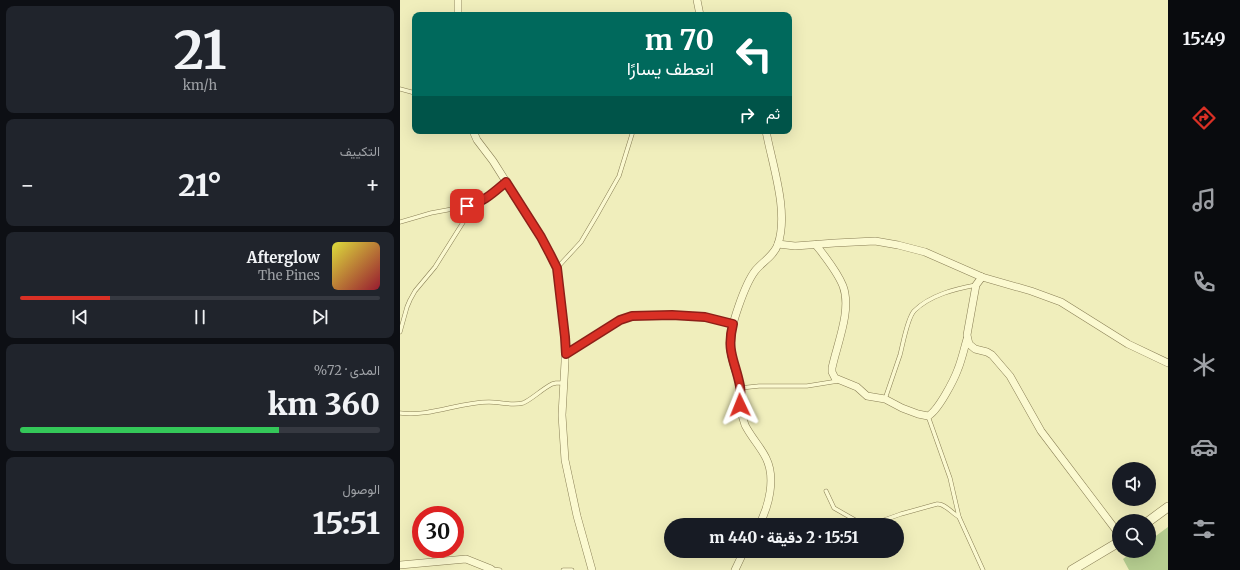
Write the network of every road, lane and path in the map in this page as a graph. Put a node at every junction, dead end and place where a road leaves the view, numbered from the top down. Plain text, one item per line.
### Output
1 (458, 0) edge
2 (697, 0) edge
3 (458, 12) edge
4 (699, 12) edge
5 (400, 89) edge
6 (412, 92) edge
7 (475, 134) edge
8 (632, 134) edge
9 (767, 134) edge
10 (506, 182) junction
11 (474, 205) junction
12 (400, 222) edge
13 (778, 244) junction
14 (816, 245) junction
15 (557, 268) junction
16 (982, 277) junction
17 (976, 285) junction
18 (733, 324) junction
19 (400, 332) edge
20 (967, 339) junction
21 (566, 354) junction
22 (1168, 363) edge
23 (840, 381) junction
24 (564, 384) junction
25 (740, 388) junction
26 (885, 399) junction
27 (400, 413) edge
28 (928, 416) junction
29 (826, 492) dead end
30 (1168, 507) edge
31 (1156, 516) edge
32 (959, 517) junction
33 (762, 518) edge
34 (852, 518) edge
35 (889, 518) edge
36 (1112, 525) edge
37 (1112, 546) edge
38 (741, 558) edge
39 (400, 565) edge
40 (488, 569) edge
41 (500, 570) edge
42 (563, 570) edge
43 (572, 570) edge
44 (592, 570) edge
45 (735, 570) edge
46 (983, 570) edge
47 (1072, 570) edge

1 - 3 street
2 - 4 street
5 - 6 lane
7 - 10 street
8 - 15 lane
9 - 13 street
10 - 11 lane
10 - 15 street
11 - 12 lane
11 - 19 lane
13 - 14 street
13 - 18 street
14 - 16 street
14 - 23 street
15 - 21 street
16 - 17 street
16 - 22 street
17 - 20 street
17 - 26 lane
18 - 21 lane
18 - 25 street
20 - 28 street
20 - 36 street
21 - 24 street
23 - 25 lane
23 - 26 street
24 - 27 lane
24 - 44 street
25 - 33 street
26 - 28 street
28 - 32 lane
29 - 34 lane
30 - 31 street
32 - 35 lane
32 - 46 lane
37 - 47 street
38 - 45 street
39 - 40 street
40 - 41 lane
42 - 43 lane

